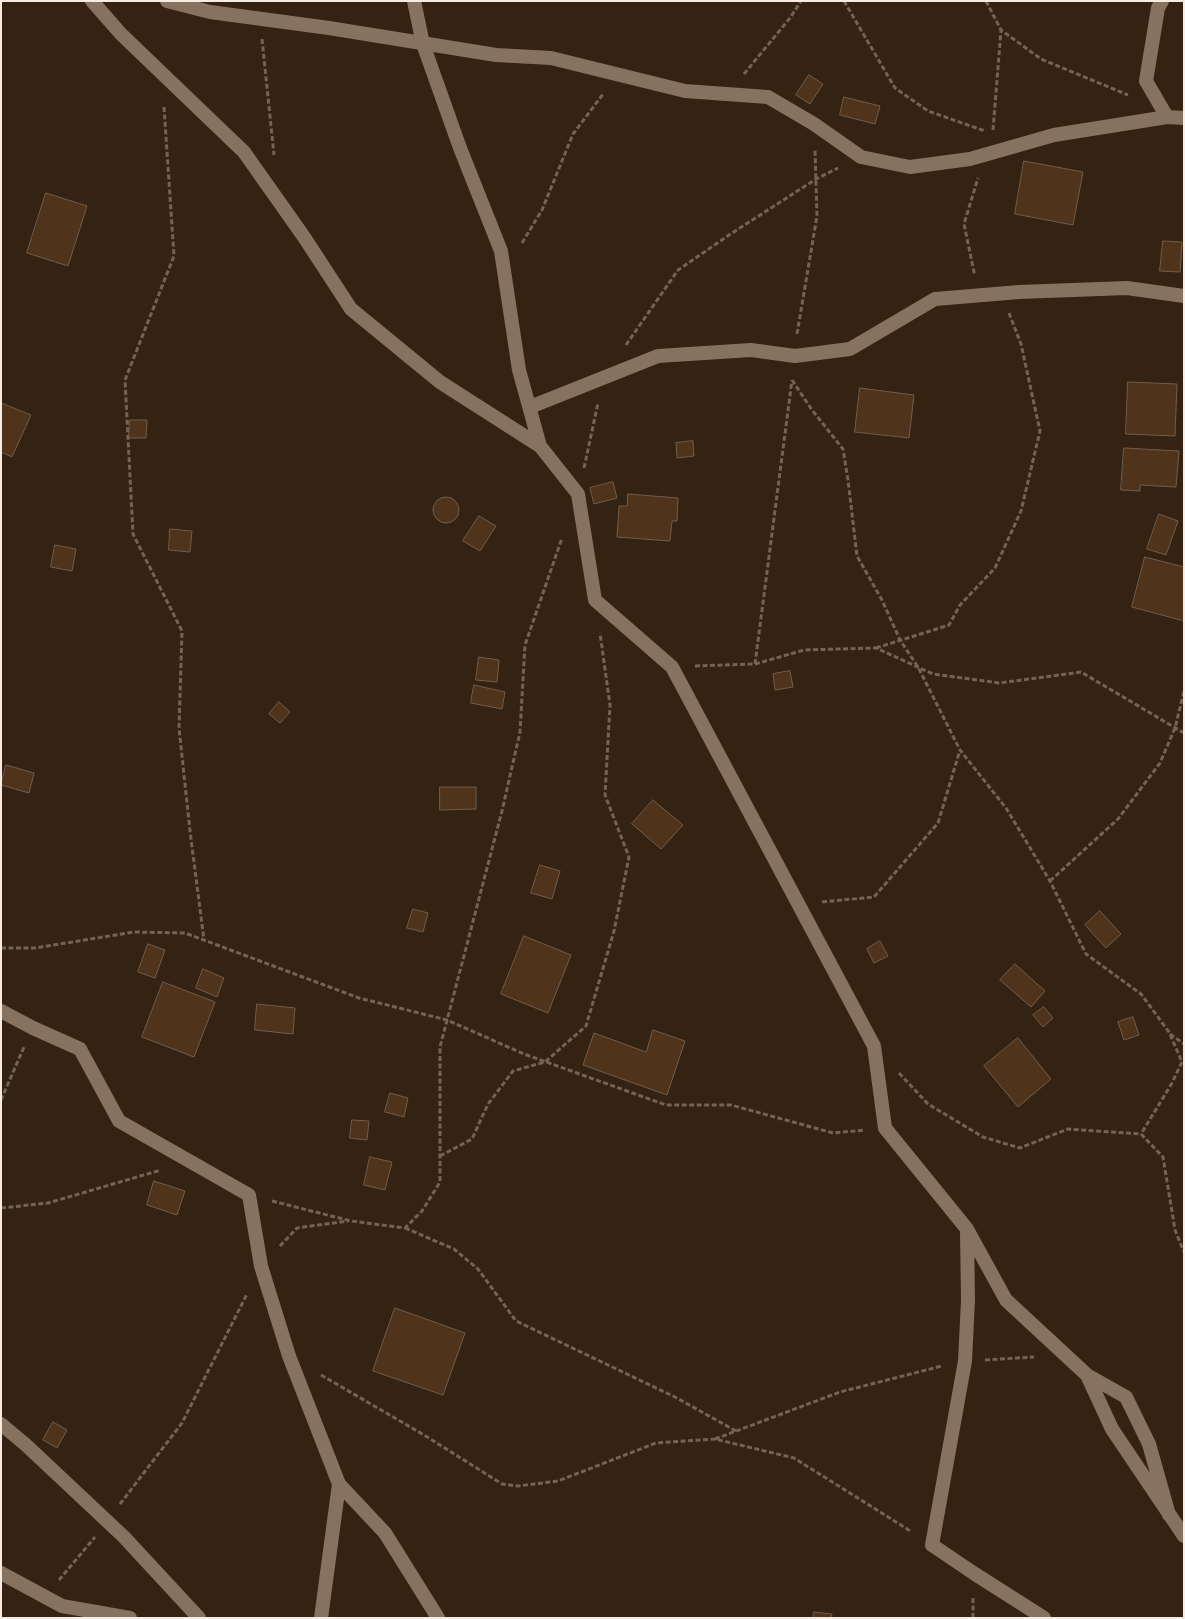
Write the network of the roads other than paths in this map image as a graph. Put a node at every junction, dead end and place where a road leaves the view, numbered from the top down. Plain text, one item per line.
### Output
1 (92, 1) edge
2 (167, 1) edge
3 (414, 1) edge
4 (1162, 1) edge
5 (423, 44) junction
6 (1167, 117) junction
7 (1184, 118) edge
8 (1184, 296) edge
9 (530, 407) junction
10 (540, 446) junction
11 (1, 1011) edge
12 (967, 1229) junction
13 (1087, 1375) junction
14 (1, 1424) edge
15 (338, 1484) junction
16 (1170, 1516) junction
17 (1184, 1536) edge
18 (1, 1573) edge
19 (130, 1618) edge
20 (199, 1618) edge
21 (321, 1618) edge
22 (438, 1618) edge
23 (1044, 1618) edge

1 - 10 street
2 - 5 street
3 - 5 street
4 - 6 street
5 - 6 street
5 - 9 street
6 - 7 street
8 - 9 street
9 - 10 street
10 - 12 street
11 - 15 street
12 - 13 street
12 - 23 street
13 - 16 street
13 - 16 street
14 - 20 street
15 - 21 street
15 - 22 street
16 - 17 street
18 - 19 street

